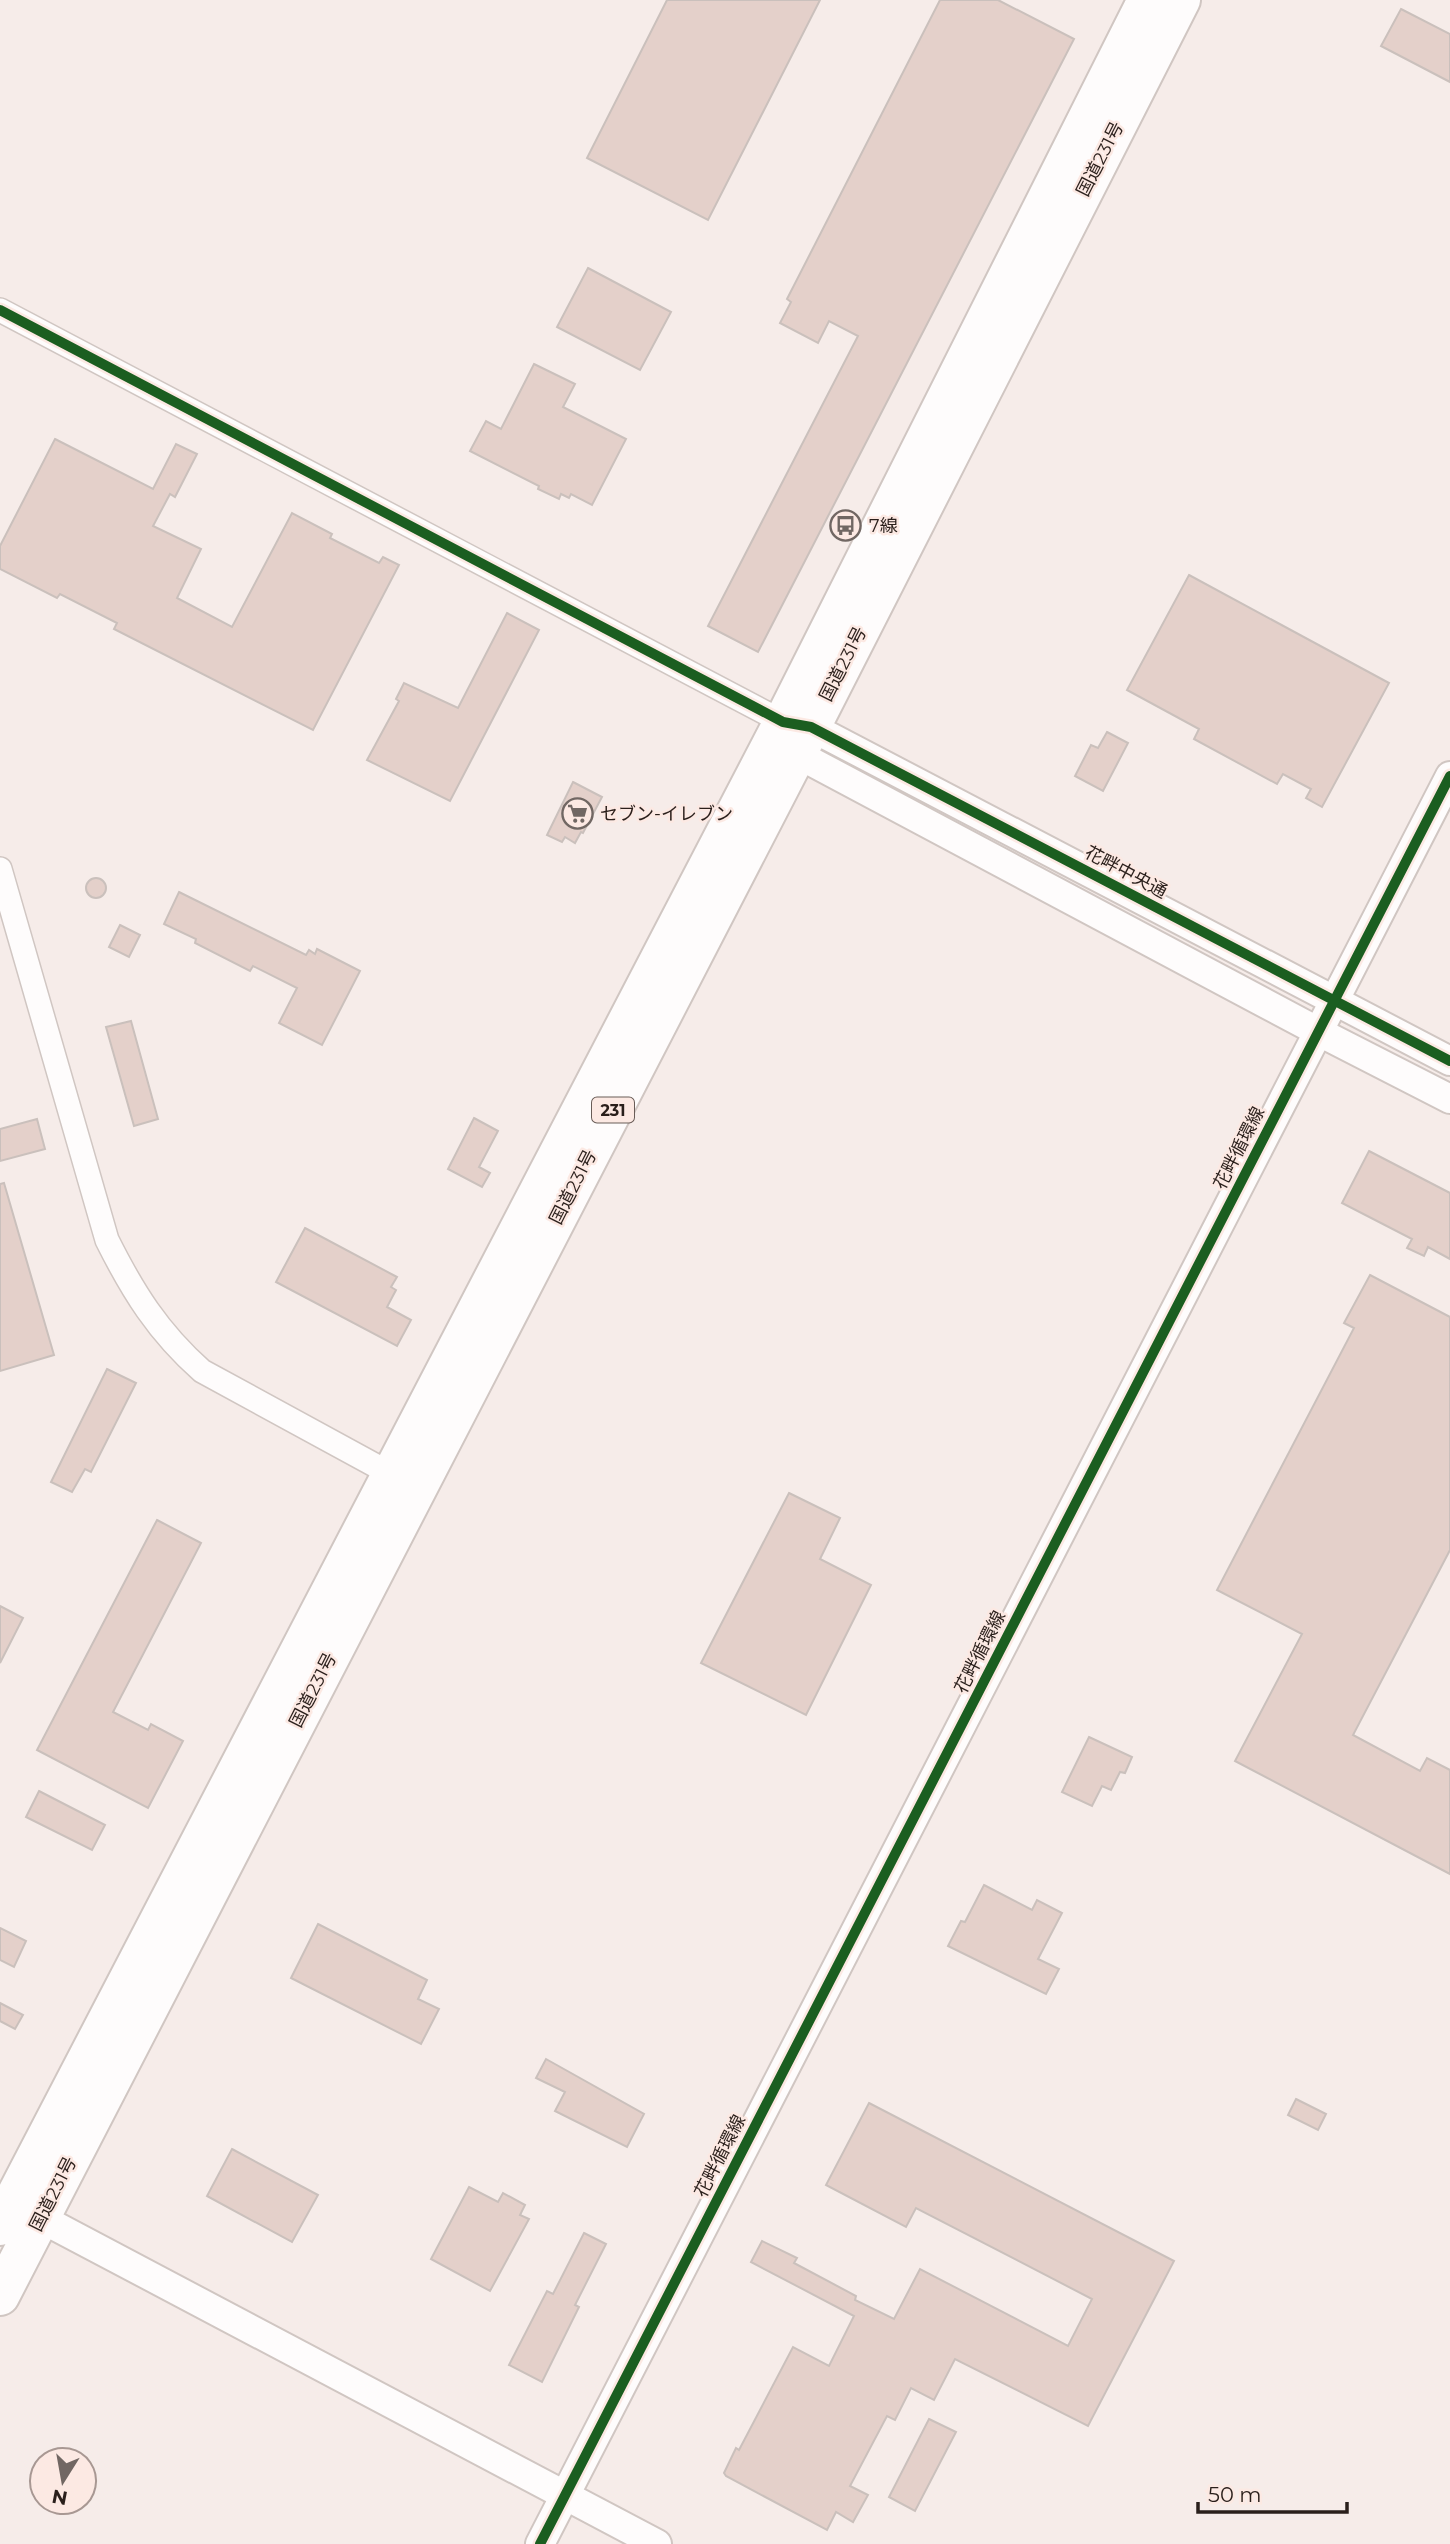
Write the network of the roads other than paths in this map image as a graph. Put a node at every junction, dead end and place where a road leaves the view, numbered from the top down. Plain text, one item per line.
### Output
1 (1147, 0) edge
2 (1181, 0) edge
3 (0, 310) edge
4 (797, 734) junction
5 (1450, 776) edge
6 (0, 869) edge
7 (5, 903) edge
8 (1334, 1001) junction
9 (1319, 1032) junction
10 (1450, 1061) edge
11 (1450, 1099) edge
12 (404, 1481) junction
13 (13, 2211) edge
14 (0, 2296) edge
15 (564, 2496) junction
16 (540, 2544) edge
17 (657, 2544) edge

1 - 4 highway, 国道231号 / 231
2 - 4 highway, 国道231号 / 231
3 - 4 street
4 - 8 street, 花畔中央通
4 - 9 street
4 - 12 highway, 国道231号 / 231
5 - 8 street, 花畔循環線
6 - 7 street
7 - 12 street
8 - 9 street, 花畔循環線
8 - 10 street, 花畔中央通
9 - 11 street
9 - 15 street, 花畔循環線
12 - 13 highway, 国道231号 / 231
13 - 14 highway, 国道231号 / 231
13 - 15 street
15 - 16 street, 花畔循環線
15 - 17 street

